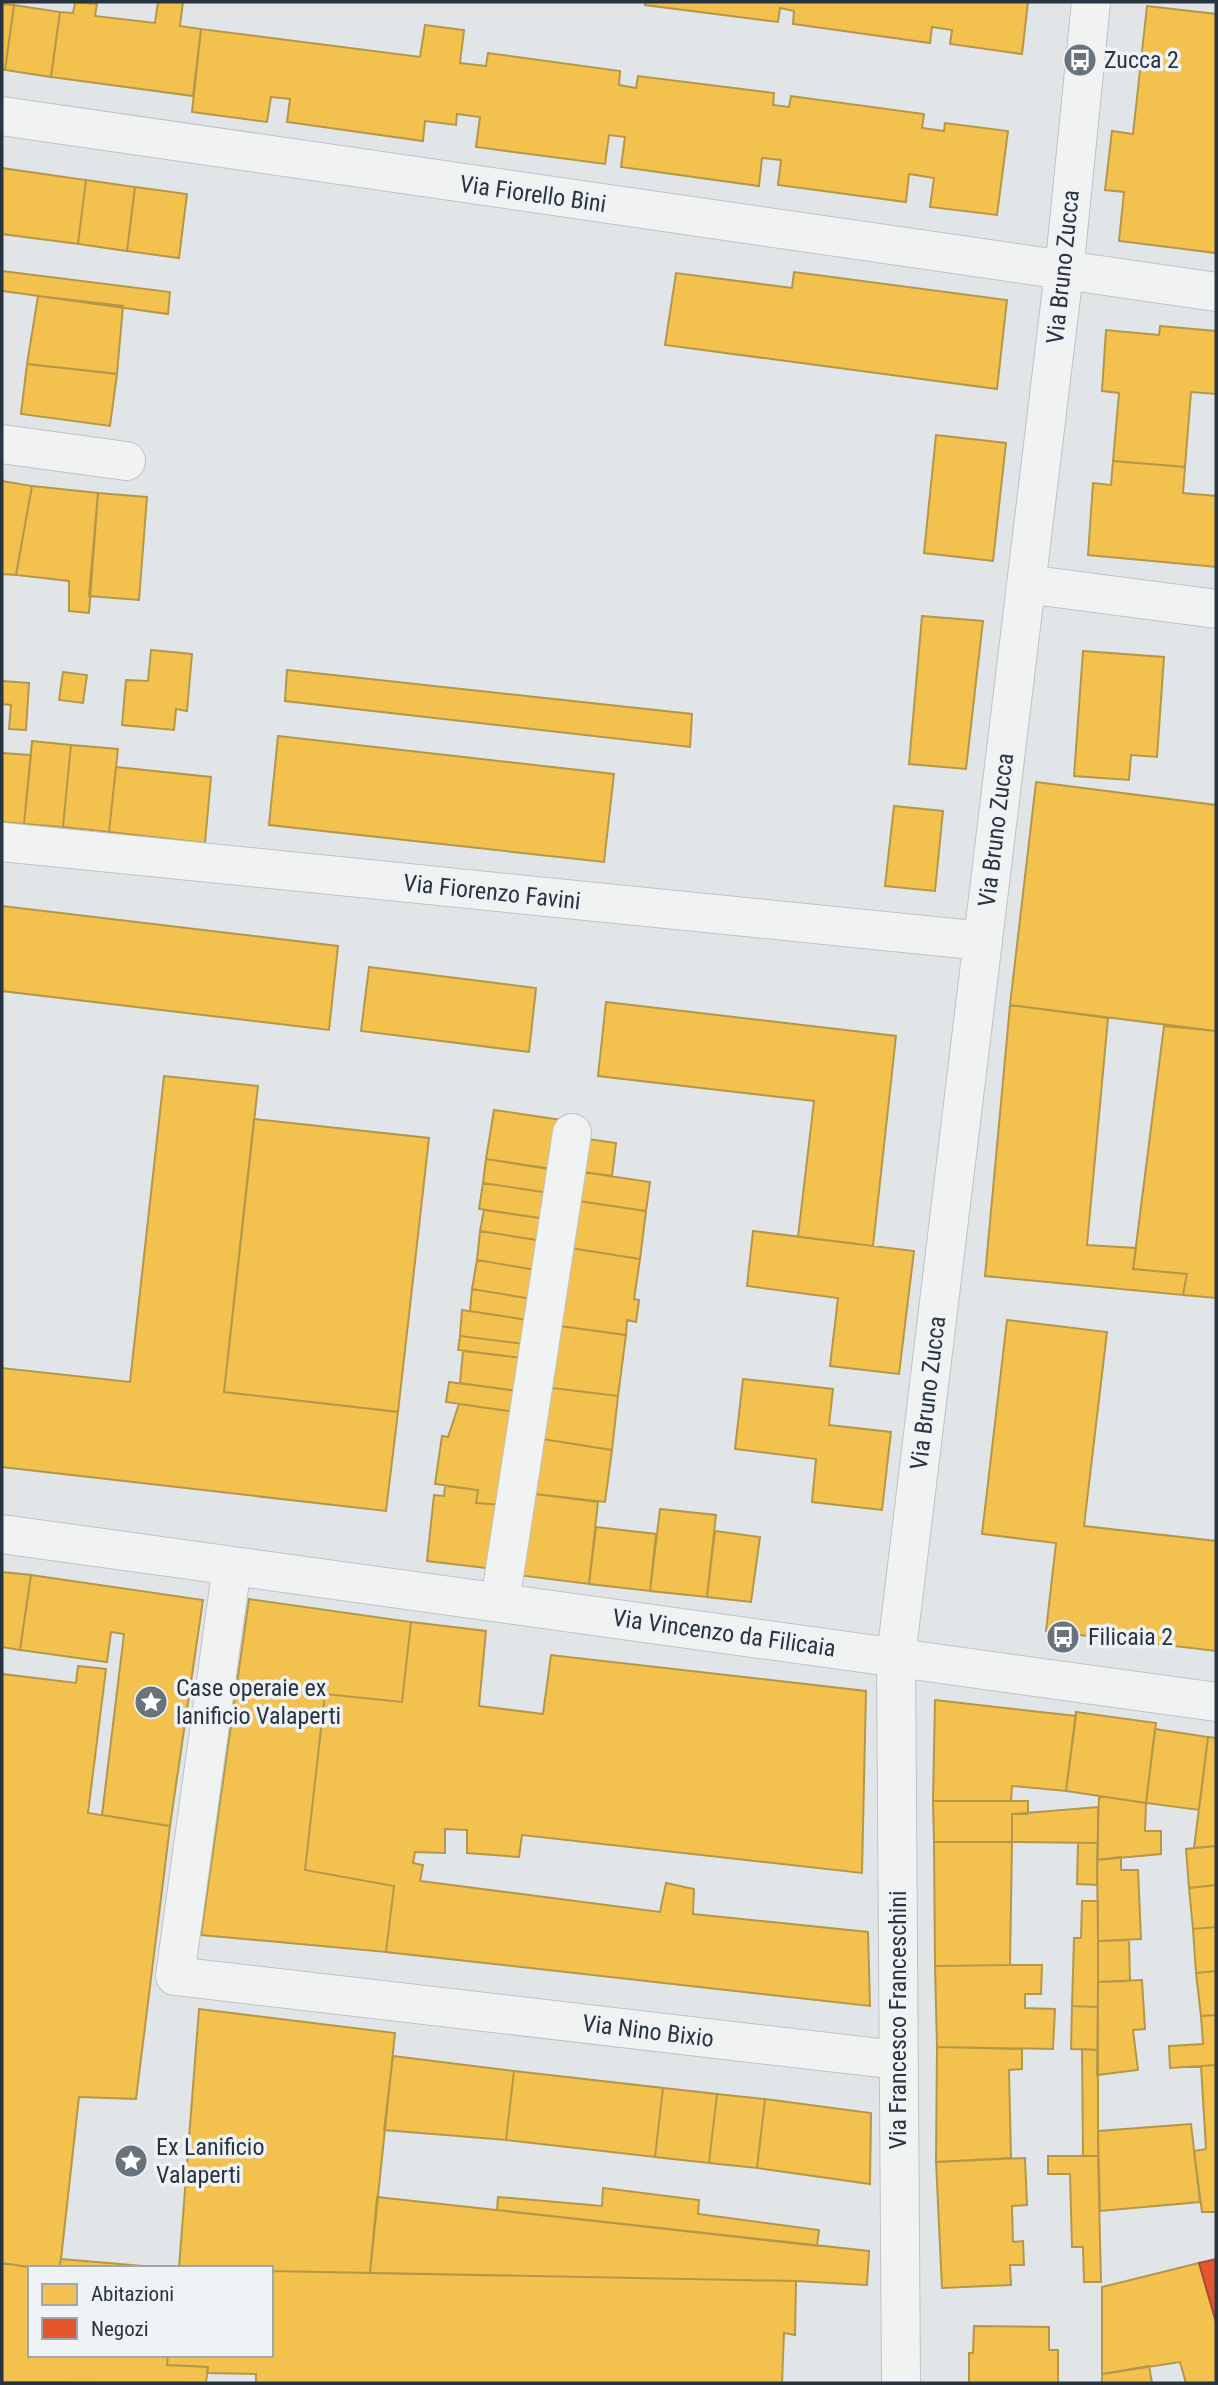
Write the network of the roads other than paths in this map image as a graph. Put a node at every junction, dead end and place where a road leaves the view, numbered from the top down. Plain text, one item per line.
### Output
1 (1091, 2) edge
2 (2, 117) edge
3 (1063, 272) junction
4 (1216, 292) edge
5 (2, 443) edge
6 (126, 461) dead end
7 (1026, 584) junction
8 (1216, 610) edge
9 (2, 842) edge
10 (983, 941) junction
11 (572, 1133) dead end
12 (2, 1534) edge
13 (232, 1566) junction
14 (500, 1602) junction
15 (896, 1657) junction
16 (1216, 1702) edge
17 (897, 2060) junction
18 (901, 2383) edge

1 - 3 street, Via Bruno Zucca
2 - 3 street, Via Fiorello Bini
3 - 4 street, Via Fiorello Bini
3 - 7 street, Via Bruno Zucca
5 - 6 street
7 - 8 street
7 - 10 street, Via Bruno Zucca
9 - 10 street, Via Fiorenzo Favini
10 - 15 street, Via Bruno Zucca
11 - 14 street
12 - 13 street, Via Vincenzo da Filicaia
13 - 14 street, Via Vincenzo da Filicaia
13 - 17 street, Via Nino Bixio
14 - 15 street, Via Vincenzo da Filicaia
15 - 16 street, Via Vincenzo da Filicaia
15 - 17 street, Via Francesco Franceschini
17 - 18 street, Via Francesco Franceschini

